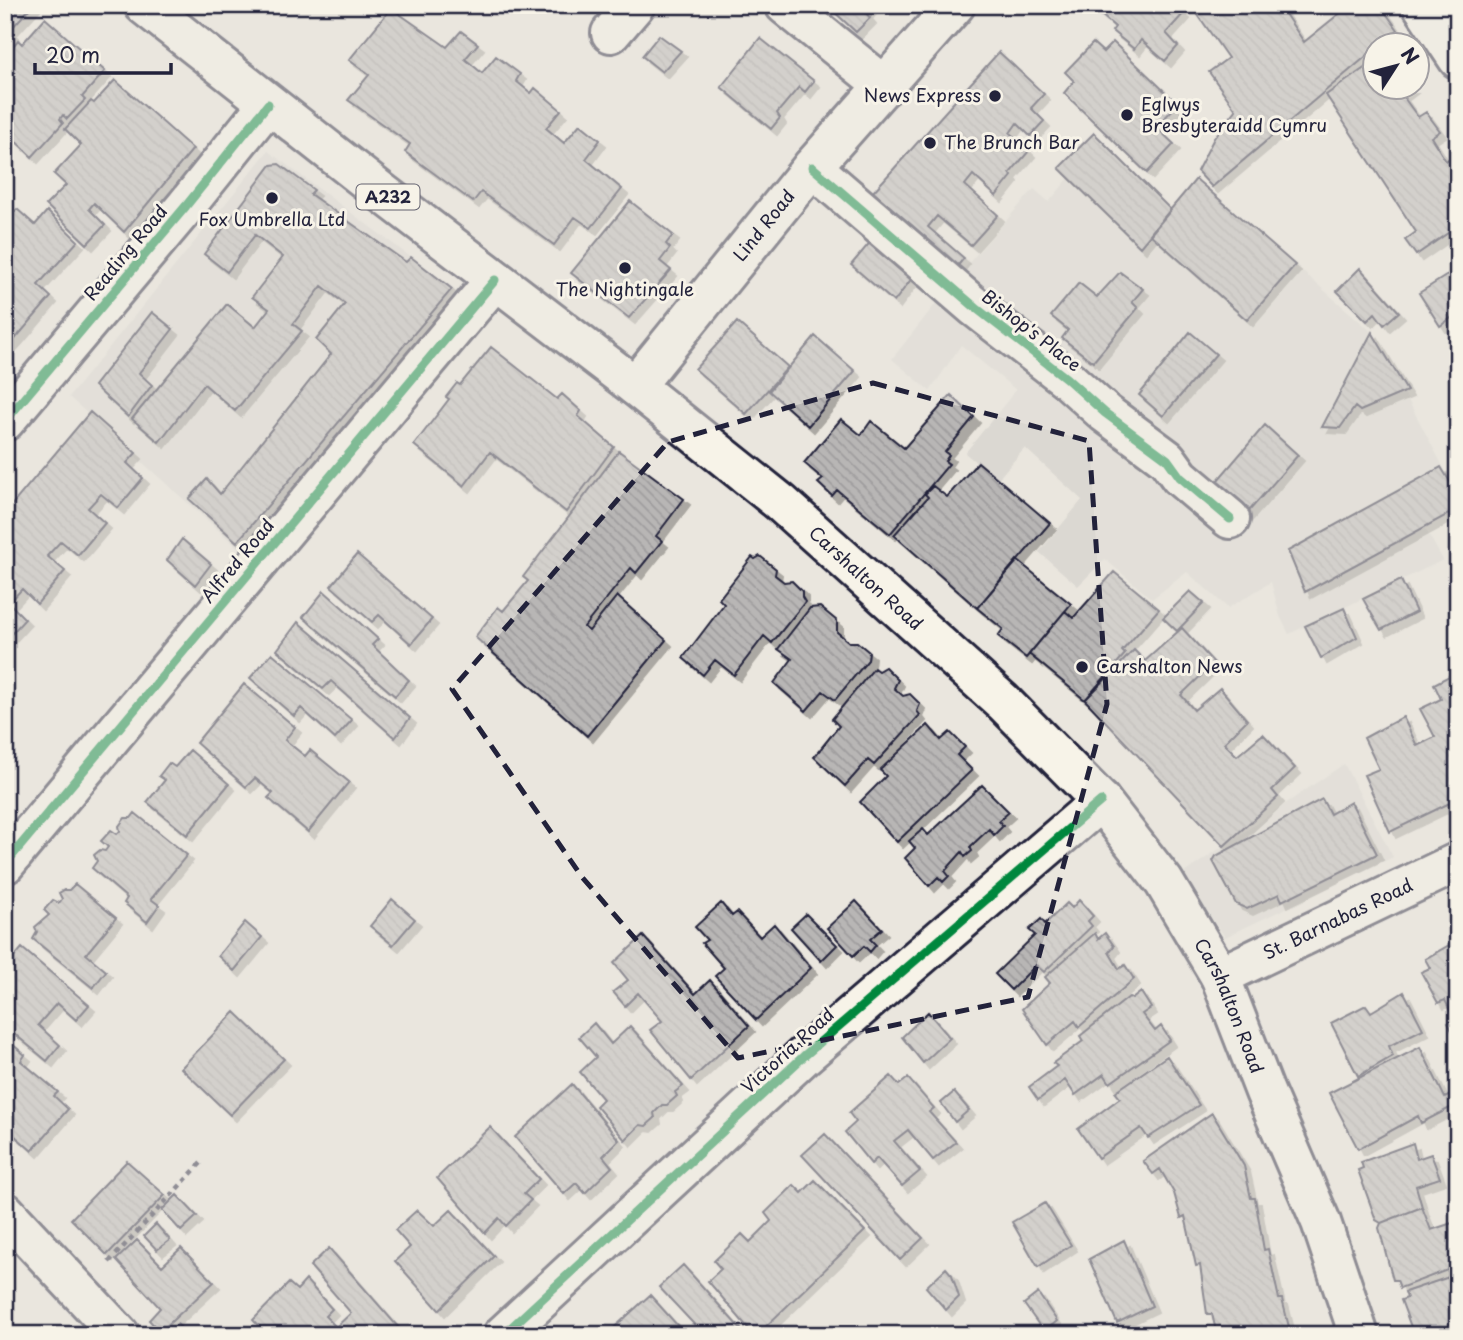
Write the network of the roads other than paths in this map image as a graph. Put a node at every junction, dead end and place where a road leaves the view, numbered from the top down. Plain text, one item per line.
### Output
1 (144, 5) edge
2 (785, 5) edge
3 (955, 5) edge
4 (1422, 5) edge
5 (1458, 59) edge
6 (885, 86) junction
7 (268, 104) junction
8 (812, 167) junction
9 (495, 279) junction
10 (635, 386) junction
11 (5, 421) edge
12 (1230, 519) dead end
13 (1101, 800) junction
14 (1458, 862) edge
15 (5, 864) edge
16 (1220, 976) junction
17 (5, 1212) edge
18 (120, 1335) edge
19 (503, 1335) edge
20 (1359, 1335) edge

1 - 7 main road, Carshalton Road / A232
2 - 6 main road
3 - 6 main road, Lind Road
4 - 5 main road
6 - 8 main road, Lind Road
7 - 9 main road, Carshalton Road / A232
7 - 11 main road, Reading Road
8 - 10 main road, Lind Road
8 - 12 main road, Bishop's Place
9 - 10 main road, Carshalton Road / A232
9 - 15 main road, Alfred Road
10 - 13 main road, Carshalton Road / A232
13 - 16 main road, Carshalton Road / A232
13 - 19 main road, Victoria Road
14 - 16 main road, St. Barnabas Road
16 - 20 main road, Carshalton Road / A232
17 - 18 main road

